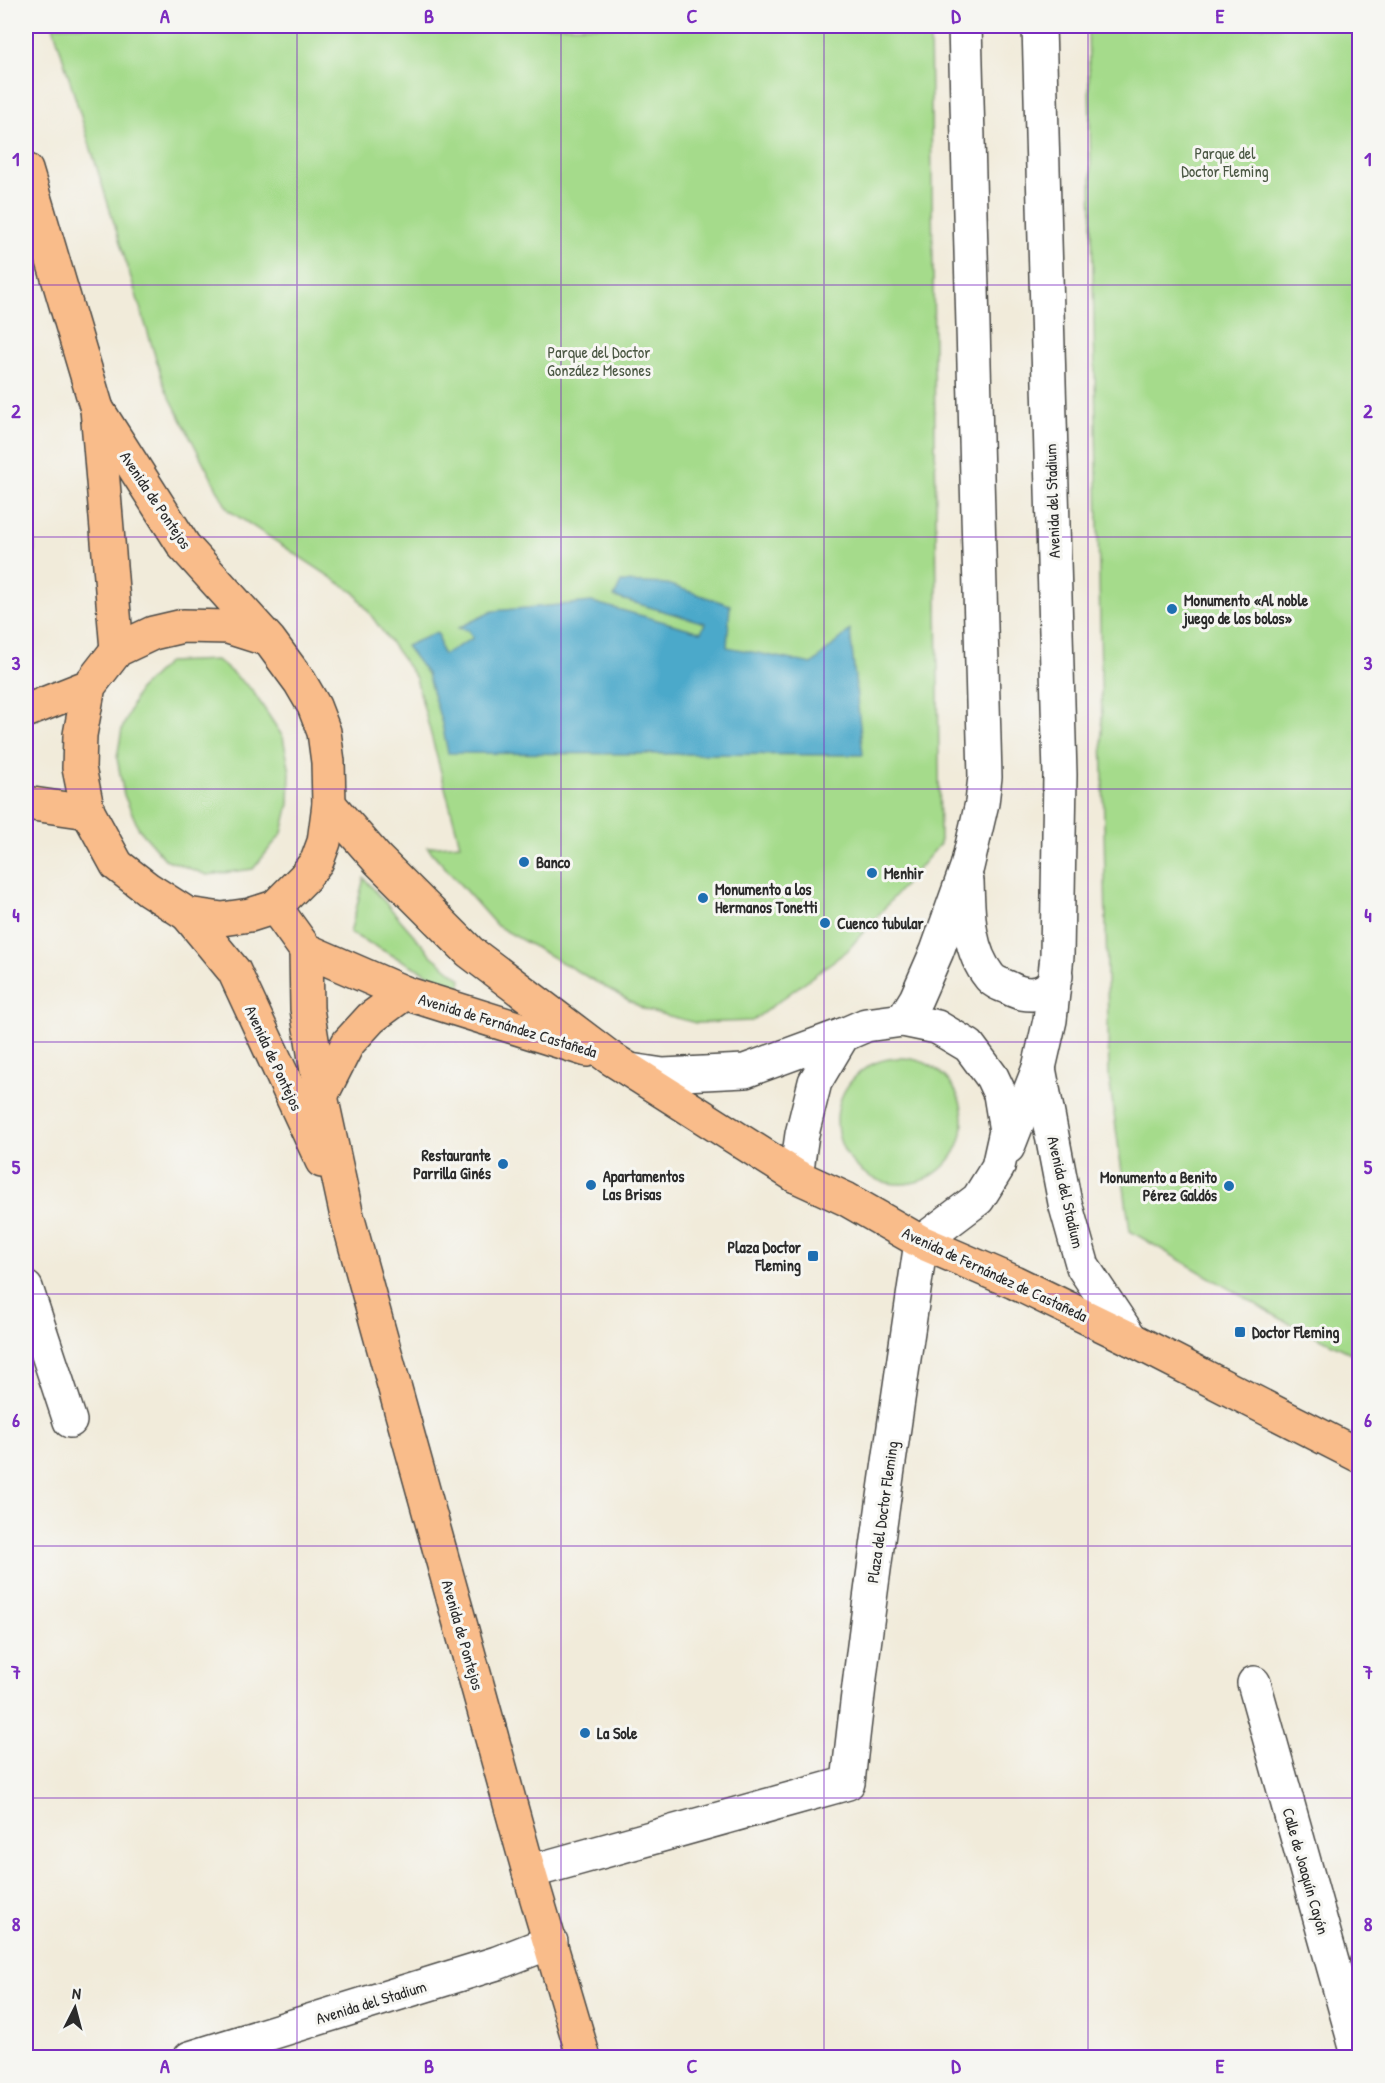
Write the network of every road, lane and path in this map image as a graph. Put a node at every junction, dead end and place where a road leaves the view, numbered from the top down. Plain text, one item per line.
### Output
1 (965, 26) edge
2 (1039, 26) edge
3 (26, 170) edge
4 (97, 409) junction
5 (269, 640) junction
6 (117, 650) junction
7 (89, 686) junction
8 (26, 711) edge
9 (26, 803) edge
10 (329, 804) junction
11 (88, 812) junction
12 (966, 867) junction
13 (275, 907) junction
14 (188, 914) junction
15 (306, 950) junction
16 (1056, 976) junction
17 (405, 993) junction
18 (903, 1020) junction
19 (843, 1035) junction
20 (620, 1063) junction
21 (1039, 1068) junction
22 (321, 1096) junction
23 (998, 1167) junction
24 (795, 1176) junction
25 (345, 1212) junction
26 (921, 1242) junction
27 (26, 1288) edge
28 (1131, 1339) junction
29 (70, 1421) dead end
30 (1359, 1456) edge
31 (1254, 1683) dead end
32 (529, 1872) junction
33 (551, 1942) junction
34 (190, 2058) edge
35 (584, 2058) edge
36 (1359, 2058) edge

1 - 12 street
2 - 16 street, Avenida del Stadium
3 - 4 main road, Avenida de Pontejos
4 - 5 main road, Avenida de Pontejos
4 - 6 main road, Avenida de Pontejos
5 - 6 main road
5 - 10 main road, Avenida de Pontejos
6 - 7 main road
7 - 8 main road
7 - 11 main road
9 - 11 main road
10 - 13 main road, Avenida de Pontejos
10 - 20 main road, Avenida de Fernández Castañeda
11 - 14 main road
12 - 16 street
12 - 18 street
13 - 14 main road
13 - 15 main road
14 - 25 main road, Avenida de Pontejos
15 - 17 main road, Avenida de Fernández Castañeda
15 - 22 main road, Avenida de Pontejos
16 - 21 street, Avenida del Stadium
17 - 20 main road, Avenida de Fernández Castañeda
17 - 22 main road, Avenida de Pontejos
18 - 19 street, Avenida del Stadium
18 - 23 street, Avenida del Stadium
19 - 20 street, Avenida del Stadium
19 - 24 street
20 - 24 main road, Avenida de Fernández de Castañeda
21 - 23 street, Avenida del Stadium
21 - 28 street, Avenida del Stadium
22 - 25 main road, Avenida de Pontejos
23 - 26 street, Avenida del Stadium
24 - 26 main road, Avenida de Fernández de Castañeda
25 - 32 main road, Avenida de Pontejos
26 - 28 main road, Avenida de Fernández de Castañeda
26 - 32 street, Plaza del Doctor Fleming
27 - 29 street
28 - 30 main road, Avenida de Fernández de Castañeda
31 - 36 street, Calle de Joaquín Cayón
32 - 33 main road, Avenida de Pontejos
33 - 34 street, Avenida del Stadium
33 - 35 main road, Avenida de Pontejos

